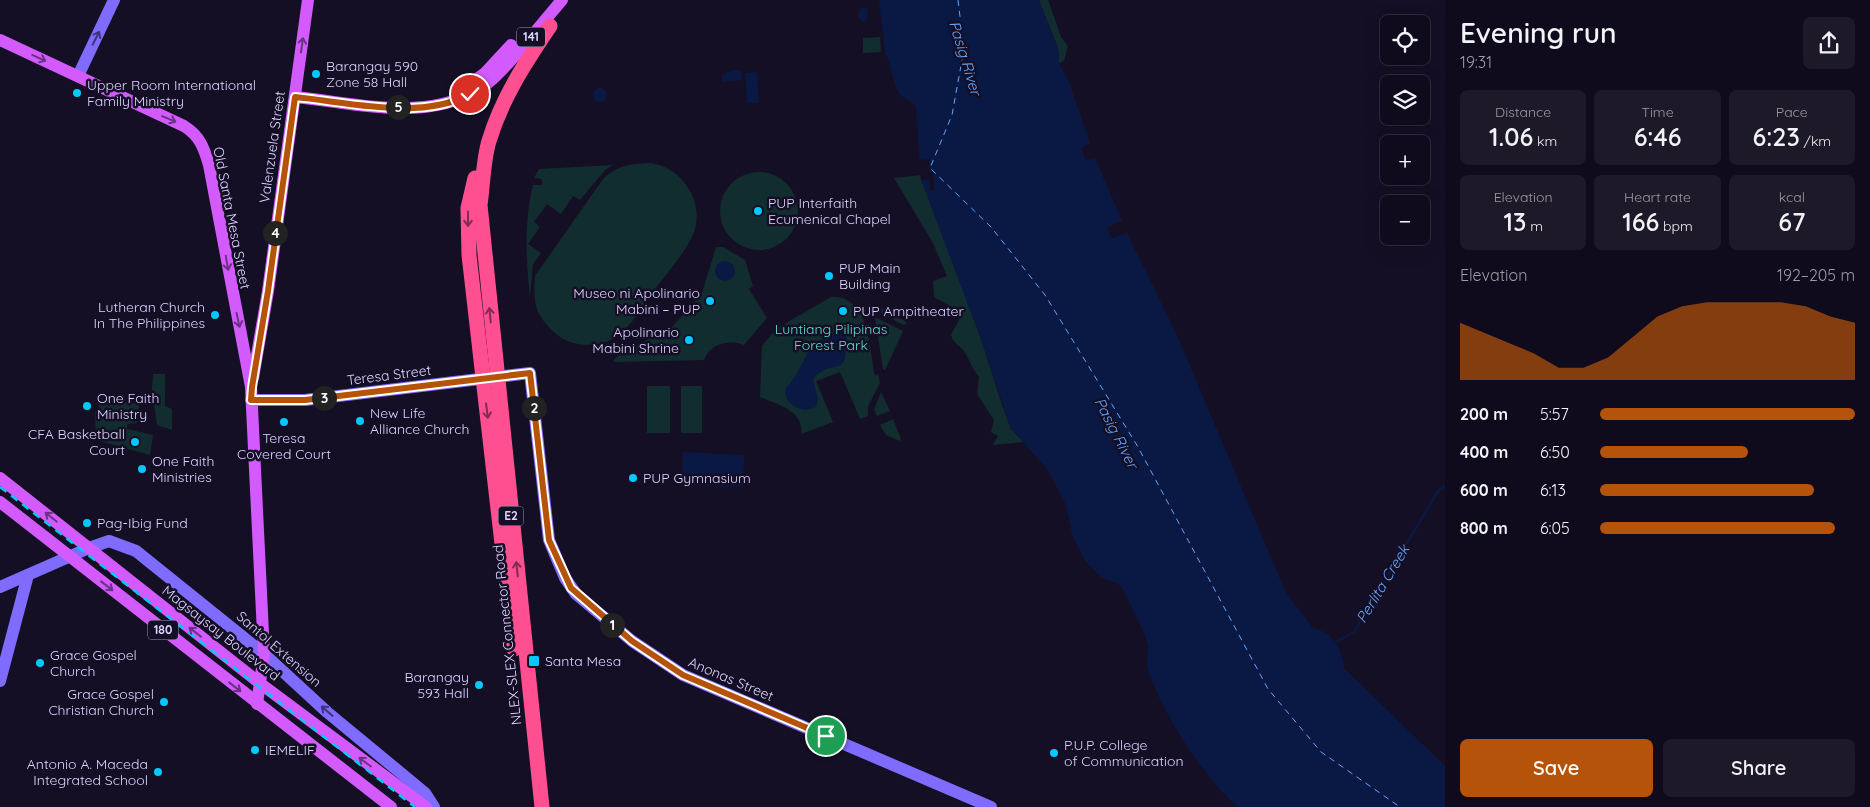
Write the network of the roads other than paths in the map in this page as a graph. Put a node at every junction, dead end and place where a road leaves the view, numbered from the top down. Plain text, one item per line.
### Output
1 (114, 0) edge
2 (308, 0) edge
3 (562, 0) edge
4 (0, 40) edge
5 (516, 47) junction
6 (78, 76) junction
7 (295, 93) junction
8 (244, 350) junction
9 (258, 350) junction
10 (530, 373) joint
11 (252, 387) junction
12 (251, 400) junction
13 (0, 478) edge
14 (0, 502) edge
15 (89, 548) junction
16 (68, 556) junction
17 (28, 575) junction
18 (0, 587) edge
19 (264, 654) junction
20 (0, 681) edge
21 (261, 684) junction
22 (257, 704) junction
23 (387, 805) edge
24 (426, 807) edge
25 (434, 807) edge
26 (532, 807) edge
27 (542, 807) edge
28 (991, 807) edge

6 -> 1 street
7 -> 2 main road, Valenzuela Street
3 - 5 main road, 141
4 -> 6 main road, Old Santa Mesa Street
5 - 7 main road, 141
5 - 7 main road, 141
6 -> 8 main road, Old Santa Mesa Street
7 - 9 main road, Valenzuela Street
8 - 9 main road
8 - 11 main road, Old Santa Mesa Street
9 - 11 main road, Valenzuela Street
10 - 12 street, Teresa Street
10 - 28 street, Anonas Street
11 - 12 main road, Old Santa Mesa Street
12 - 19 main road, Old Santa Mesa Street
15 -> 13 main road, Magsaysay Boulevard / 180
14 - 16 main road, 180
15 - 16 street, Santol Extension
15 - 19 street, Santol Extension
21 -> 15 main road, Magsaysay Boulevard / 180
16 - 17 street, Santol Extension
16 -> 22 main road, 180
17 - 18 street, Santol Extension
17 - 20 street
19 - 21 main road, Old Santa Mesa Street
25 -> 19 street, Santol Extension
21 - 22 main road, Old Santa Mesa Street
24 -> 21 main road, Magsaysay Boulevard / 180
22 - 23 main road, 180
27 -> 26 highway, NLEX-SLEX Connector Road / E2

